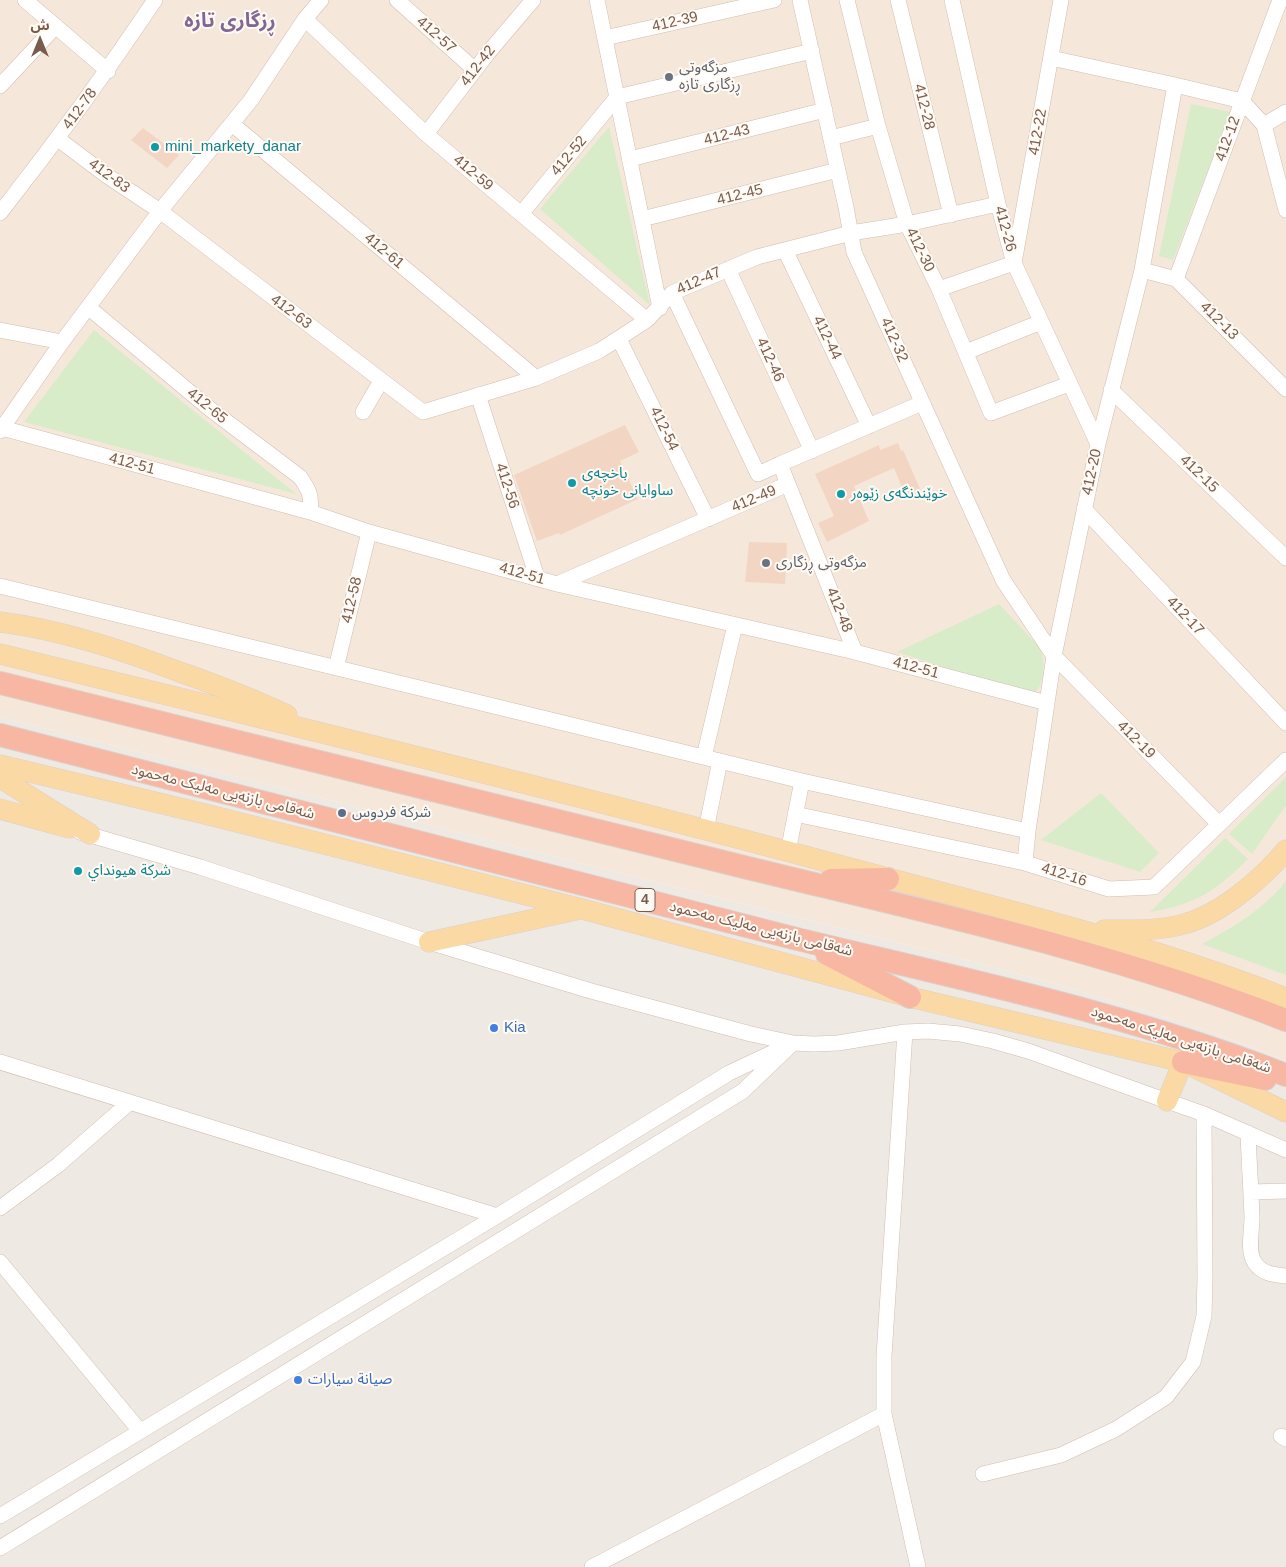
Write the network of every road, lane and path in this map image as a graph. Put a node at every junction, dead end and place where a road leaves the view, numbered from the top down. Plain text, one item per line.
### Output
1 (25, 0) edge
2 (155, 0) edge
3 (321, 0) edge
4 (397, 0) edge
5 (597, 0) edge
6 (774, 0) edge
7 (800, 0) edge
8 (847, 0) edge
9 (898, 0) edge
10 (952, 0) edge
11 (1062, 0) edge
12 (1280, 0) edge
13 (524, 3) edge
14 (305, 19) junction
15 (56, 26) junction
16 (605, 38) junction
17 (812, 51) junction
18 (1051, 58) junction
19 (475, 70) junction
20 (108, 71) junction
21 (1175, 84) junction
22 (0, 86) edge
23 (617, 97) junction
24 (1242, 101) junction
25 (825, 110) junction
26 (1286, 112) edge
27 (232, 124) junction
28 (1264, 125) junction
29 (878, 126) junction
30 (426, 134) junction
31 (831, 138) junction
32 (58, 139) junction
33 (630, 159) junction
34 (838, 170) junction
35 (998, 204) junction
36 (1286, 210) edge
37 (160, 211) junction
38 (0, 213) edge
39 (521, 214) junction
40 (951, 215) junction
41 (642, 219) junction
42 (907, 224) junction
43 (851, 233) junction
44 (785, 250) junction
45 (1014, 263) junction
46 (728, 269) junction
47 (1142, 270) junction
48 (1176, 279) junction
49 (939, 289) junction
50 (672, 293) junction
51 (88, 307) junction
52 (660, 308) junction
53 (647, 320) junction
54 (1041, 322) junction
55 (0, 330) edge
56 (619, 338) junction
57 (62, 342) junction
58 (966, 352) junction
59 (536, 378) junction
60 (381, 381) junction
61 (1285, 382) edge
62 (1068, 384) junction
63 (1111, 390) junction
64 (478, 395) junction
65 (922, 403) junction
66 (363, 412) dead end
67 (423, 412) joint
68 (869, 426) junction
69 (1, 429) edge
70 (1098, 444) junction
71 (812, 451) junction
72 (780, 464) junction
73 (758, 474) junction
74 (788, 484) junction
75 (766, 494) junction
76 (1084, 509) junction
77 (310, 512) junction
78 (708, 519) junction
79 (369, 532) junction
80 (1286, 558) edge
81 (537, 577) junction
82 (557, 584) junction
83 (0, 586) edge
84 (0, 622) edge
85 (734, 625) junction
86 (855, 652) junction
87 (0, 654) edge
88 (1054, 656) junction
89 (336, 668) junction
90 (0, 683) edge
91 (1047, 703) junction
92 (1286, 723) edge
93 (0, 735) edge
94 (332, 735) junction
95 (704, 757) junction
96 (1286, 760) edge
97 (720, 762) junction
98 (0, 766) edge
99 (0, 778) edge
100 (802, 781) junction
101 (0, 809) edge
102 (795, 814) junction
103 (0, 816) edge
104 (1219, 824) junction
105 (706, 830) junction
106 (1028, 830) junction
107 (90, 834) junction
108 (1286, 850) edge
109 (788, 852) junction
110 (1025, 863) junction
111 (888, 879) junction
112 (799, 880) junction
113 (582, 908) junction
114 (1079, 930) junction
115 (797, 939) junction
116 (429, 942) junction
117 (910, 997) junction
118 (1286, 998) edge
119 (1286, 1020) edge
120 (905, 1032) junction
121 (793, 1043) junction
122 (0, 1062) edge
123 (1183, 1062) junction
124 (729, 1073) junction
125 (1286, 1075) edge
126 (1286, 1083) edge
127 (743, 1091) junction
128 (1168, 1100) junction
129 (130, 1102) junction
130 (1286, 1112) edge
131 (1204, 1114) junction
132 (1248, 1133) junction
133 (1286, 1150) edge
134 (1286, 1191) edge
135 (1251, 1192) junction
136 (0, 1208) edge
137 (497, 1216) junction
138 (0, 1262) edge
139 (1286, 1276) edge
140 (884, 1414) junction
141 (140, 1431) junction
142 (983, 1474) dead end
143 (0, 1516) edge
144 (0, 1548) edge
145 (592, 1567) edge
146 (918, 1567) edge

1 - 15 street
2 - 20 street, 412-78
3 - 14 street
4 - 19 street, 412-57
5 - 16 street
6 - 16 street, 412-39
7 - 17 street, 412-32
8 - 29 street, 412-30
9 - 40 street, 412-28
10 - 35 street, 412-26
11 - 18 street, 412-22
12 - 24 street, 412-12
13 - 19 street, 412-42
14 - 27 street
14 - 30 street, 412-59
15 - 20 street
15 - 22 street
16 - 23 street
17 - 23 street
17 - 25 street, 412-32
18 - 21 street
18 - 45 street, 412-22
19 - 30 street, 412-42
20 - 32 street, 412-78
21 - 24 street
21 - 47 street, 412-20
23 - 33 street
23 - 39 street, 412-52
24 - 28 street
24 - 48 street, 412-12
25 - 31 street, 412-32
25 - 33 street, 412-43
26 - 28 street
27 - 37 street
27 - 59 street, 412-61
28 - 36 street
29 - 31 street
29 - 42 street, 412-30
30 - 39 street, 412-59
31 - 34 street, 412-32
32 - 37 street, 412-83
32 - 38 street, 412-78
33 - 41 street
34 - 41 street, 412-45
34 - 43 street, 412-32
35 - 40 street, 412-47
35 - 45 street, 412-26
37 - 51 street
37 - 60 street, 412-63
39 - 53 street, 412-59
40 - 42 street, 412-47
41 - 52 street
42 - 43 street, 412-47
42 - 49 street, 412-30
43 - 44 street, 412-47
43 - 65 street, 412-32
44 - 46 street, 412-47
44 - 68 street, 412-44
45 - 49 street
45 - 54 street, 412-26
46 - 50 street, 412-47
46 - 71 street, 412-46
47 - 48 street, 412-13
47 - 63 street, 412-20
48 - 61 street, 412-13
49 - 58 street, 412-30
50 - 52 street, 412-47
50 - 73 street
51 - 57 street
51 - 77 street, 412-65
52 - 53 street, 412-47
53 - 56 street, 412-47
54 - 58 street
54 - 62 street, 412-26
55 - 57 street
56 - 59 street, 412-47
56 - 78 street, 412-54
57 - 69 street
58 - 62 street, 412-30
59 - 64 street, 412-47
60 - 66 street
60 - 67 street, 412-63
62 - 70 street, 412-26
63 - 70 street, 412-20
63 - 80 street, 412-15
64 - 67 street, 412-47
64 - 81 street, 412-56
65 - 68 street, 412-49
65 - 88 street, 412-32
68 - 71 street, 412-49
69 - 77 street, 412-51
70 - 76 street, 412-20
71 - 72 street, 412-49
72 - 73 street
72 - 74 street, 412-49
73 - 75 street
74 - 75 street, 412-49
74 - 86 street, 412-48
75 - 78 street, 412-49
76 - 88 street, 412-20
76 - 92 street, 412-17
77 - 79 street, 412-51
78 - 82 street, 412-49
79 - 81 street, 412-51
79 - 89 street, 412-58
81 - 82 street, 412-51
82 - 85 street, 412-51
83 - 89 street
84 - 94 main road
85 - 86 street, 412-51
85 - 95 street
86 - 91 street, 412-51
87 - 94 main road
88 - 91 street, 412-20
88 - 104 street, 412-19
89 - 95 street
90 - 112 highway
91 - 106 street, 412-20
93 - 115 highway, شەقامی بازنەیی مەلیک مەحمود / 4
94 - 105 main road
95 - 97 street
96 - 104 street, 412-16
97 - 100 street
97 - 105 street
98 - 113 main road
99 - 107 main road
100 - 102 street
100 - 106 street
101 - 107 main road
102 - 109 street
102 - 110 street, 412-16
103 - 107 street
104 - 110 street, 412-16
105 - 109 main road
106 - 110 street, 412-20
107 - 116 street
108 - 114 main road
109 - 111 main road
111 - 112 highway
111 - 114 main road
112 - 119 highway
113 - 116 main road
113 - 117 main road
114 - 118 main road
115 - 117 highway
115 - 125 highway, شەقامی بازنەیی مەلیک مەحمود / 4
116 - 121 street
117 - 123 main road
120 - 121 street
120 - 128 street
120 - 140 street
121 - 124 street
121 - 127 street
122 - 129 street
123 - 126 highway
123 - 128 main road
123 - 130 main road
124 - 127 street
124 - 137 street
127 - 144 street
128 - 131 street
129 - 136 street
129 - 137 street
131 - 132 street
131 - 142 street
132 - 133 street
132 - 135 street
134 - 135 street
135 - 139 street
137 - 141 street
138 - 141 street
140 - 145 street
140 - 146 street
141 - 143 street

